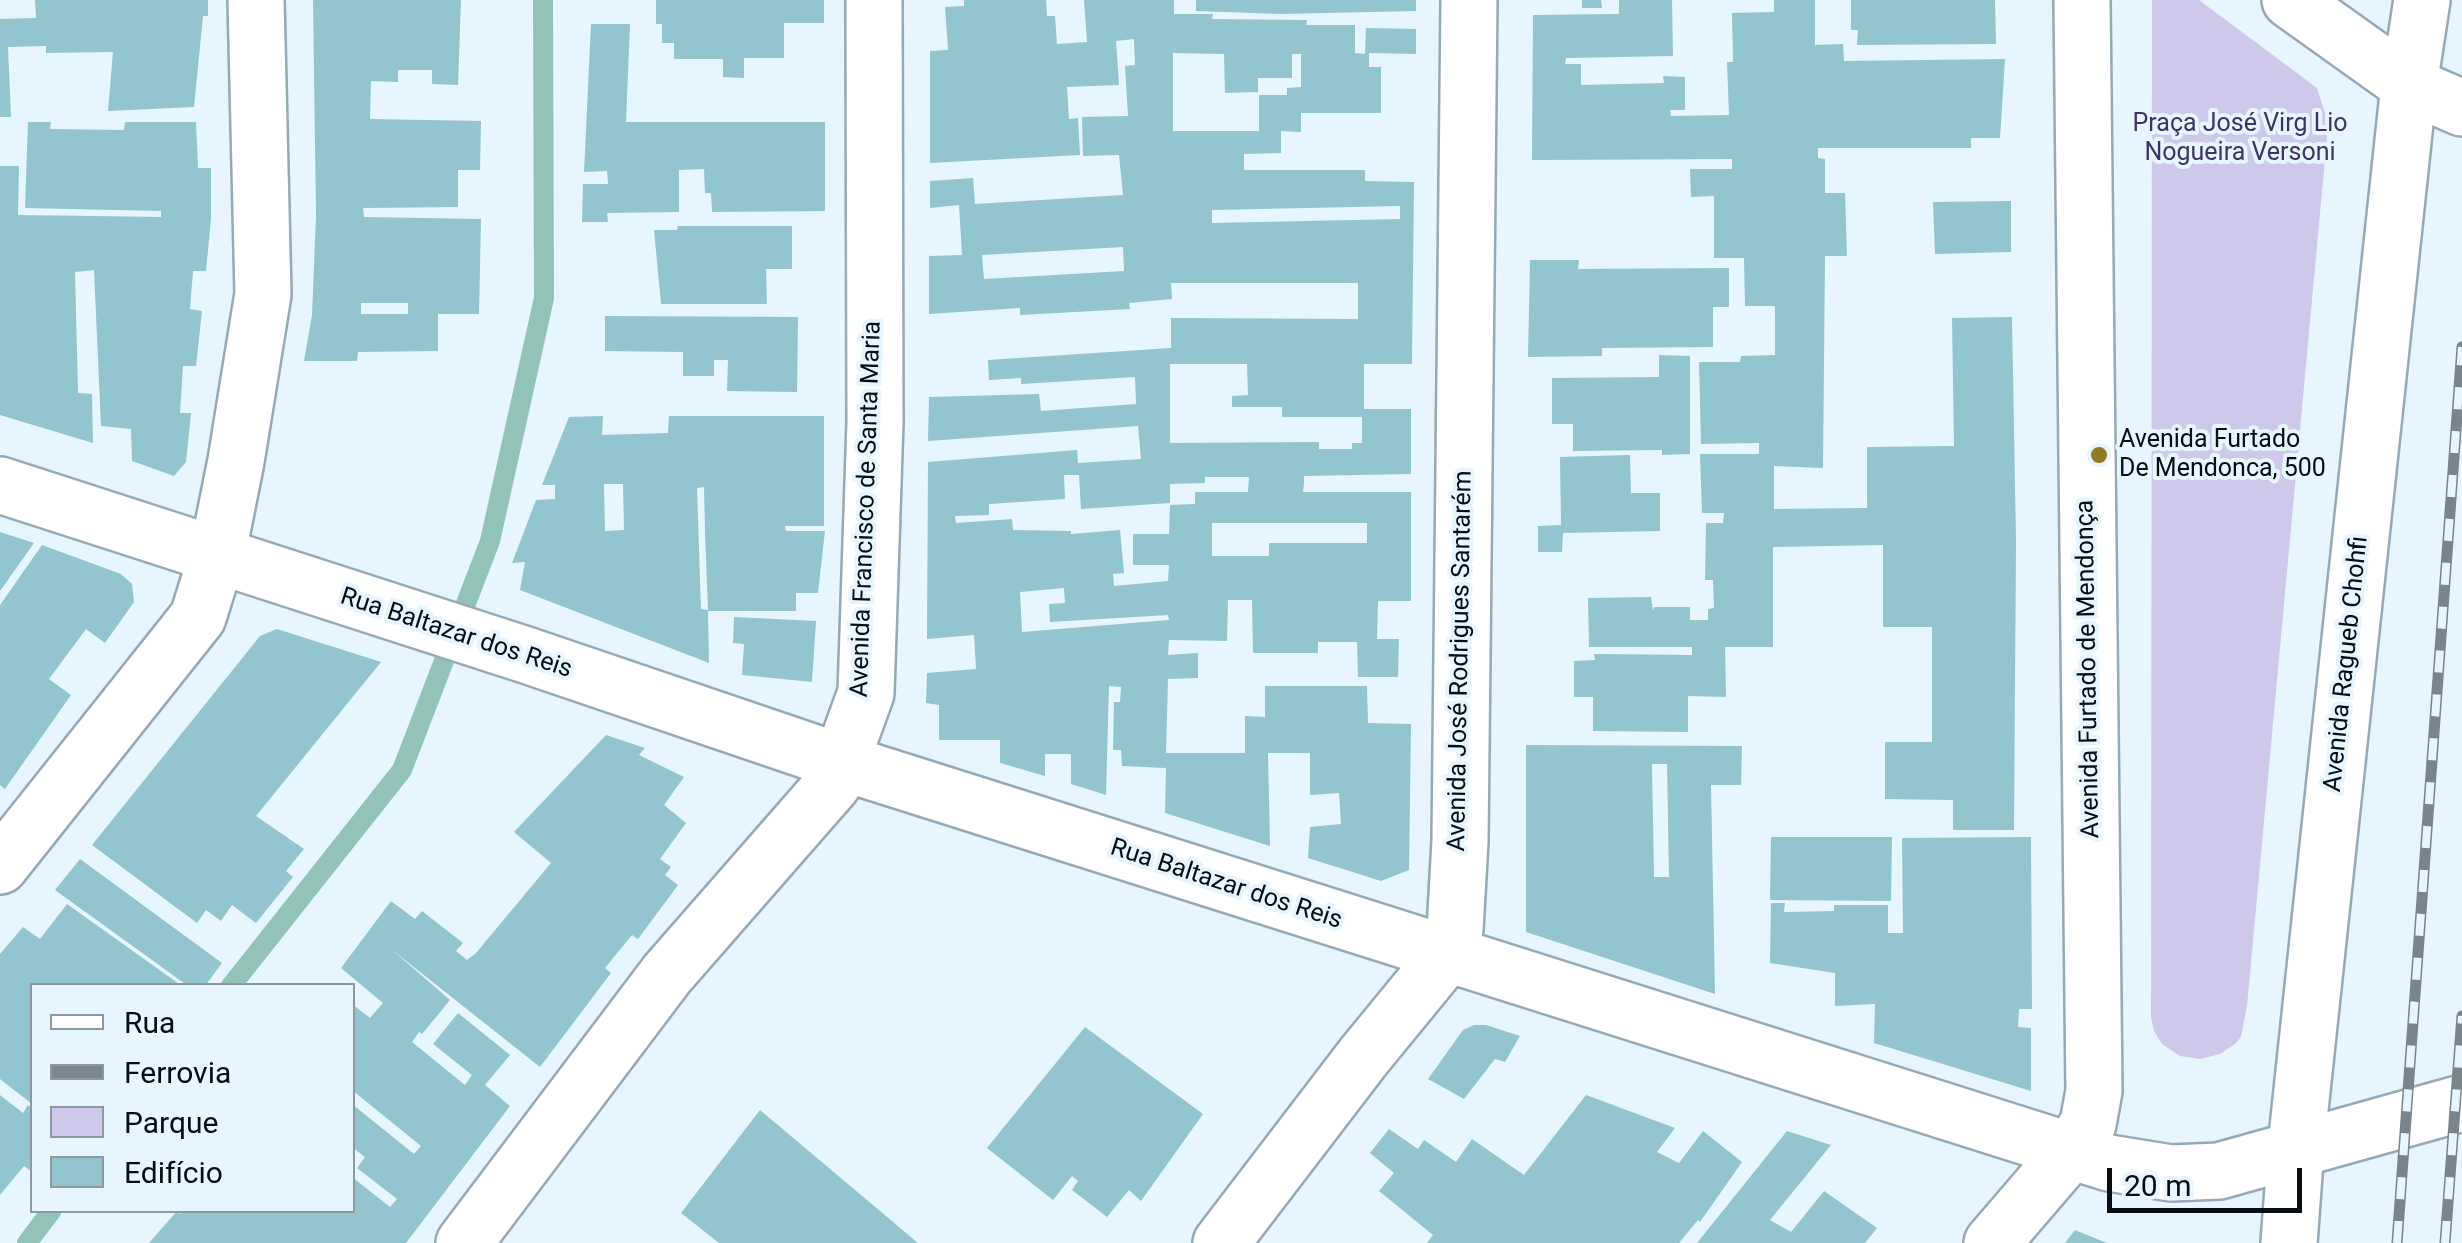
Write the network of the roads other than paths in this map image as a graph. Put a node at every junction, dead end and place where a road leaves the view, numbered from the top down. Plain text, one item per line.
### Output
1 (256, 0) edge
2 (874, 0) edge
3 (1469, 0) edge
4 (2082, 0) edge
5 (2290, 0) edge
6 (2422, 0) edge
7 (2409, 85) junction
8 (2462, 108) edge
9 (0, 485) edge
10 (217, 556) junction
11 (841, 762) junction
12 (0, 866) edge
13 (1446, 956) junction
14 (2462, 1103) edge
15 (2296, 1147) junction
16 (2071, 1151) junction
17 (464, 1243) edge
18 (1222, 1243) edge
19 (1992, 1243) edge
20 (2289, 1243) edge

1 - 10 main road
2 - 11 main road, Avenida Francisco de Santa Maria
3 - 13 main road, Avenida José Rodrigues Santarém
4 - 16 main road, Avenida Furtado de Mendonça
5 - 7 main road
6 - 7 main road, Avenida Ragueb Chohfi
7 - 8 main road
7 - 15 main road, Avenida Ragueb Chohfi
9 - 10 main road, Rua Baltazar dos Reis
10 - 11 main road, Rua Baltazar dos Reis
10 - 12 main road
11 - 13 main road, Rua Baltazar dos Reis
11 - 17 main road, Avenida Francisco de Santa Maria
13 - 16 main road, Rua Baltazar dos Reis
13 - 18 main road, Avenida José Rodrigues Santarém
14 - 15 main road, Rua Baltazar dos Reis
15 - 16 main road, Rua Baltazar dos Reis
15 - 20 main road, Avenida Ragueb Chohfi
16 - 19 main road, Avenida Furtado de Mendonça

